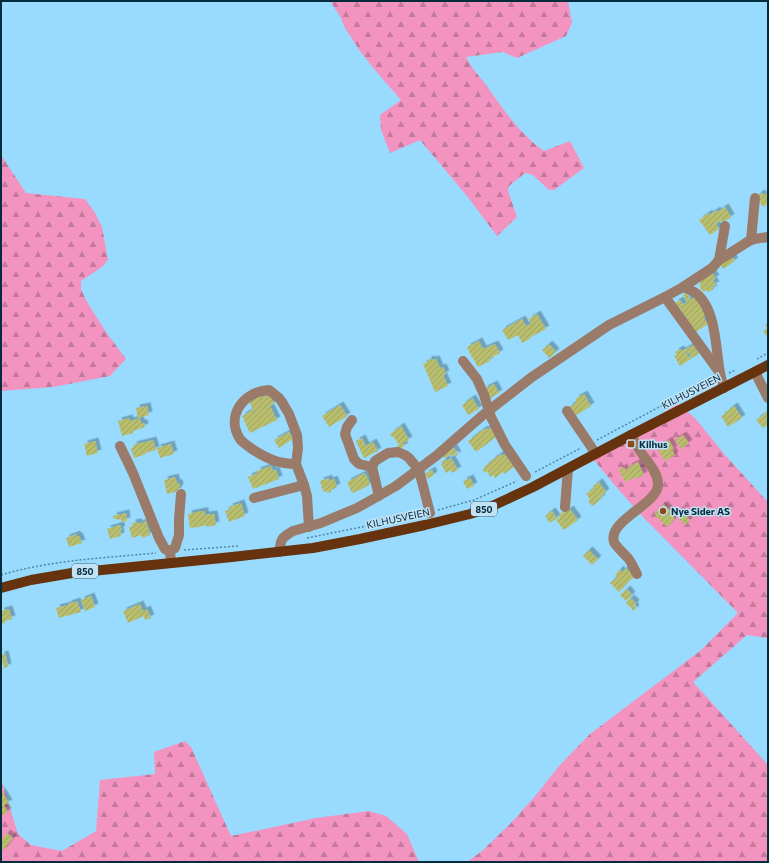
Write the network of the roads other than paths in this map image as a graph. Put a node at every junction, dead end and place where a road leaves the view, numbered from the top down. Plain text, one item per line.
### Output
1 (755, 198) dead end
2 (725, 226) dead end
3 (768, 237) edge
4 (751, 240) junction
5 (719, 260) junction
6 (683, 287) junction
7 (665, 297) junction
8 (464, 361) dead end
9 (768, 365) edge
10 (720, 372) junction
11 (755, 372) junction
12 (724, 388) junction
13 (768, 401) edge
14 (489, 410) junction
15 (567, 411) dead end
16 (352, 420) dead end
17 (631, 435) junction
18 (120, 446) dead end
19 (596, 454) junction
20 (296, 464) junction
21 (372, 467) junction
22 (568, 469) junction
23 (419, 470) junction
24 (526, 476) dead end
25 (304, 485) junction
26 (181, 494) dead end
27 (379, 496) junction
28 (254, 498) dead end
29 (565, 507) dead end
30 (430, 513) dead end
31 (309, 527) junction
32 (170, 551) junction
33 (279, 552) junction
34 (171, 563) junction
35 (636, 574) dead end
36 (1, 588) edge

1 - 4 lane
2 - 5 lane
3 - 4 lane
4 - 5 lane
5 - 6 lane
6 - 7 lane
6 - 10 lane
7 - 10 lane
7 - 14 lane
8 - 14 lane
9 - 11 main road, KILHUSVEIEN / 850
10 - 12 lane
11 - 12 main road, KILHUSVEIEN / 850
11 - 13 lane
12 - 17 main road, KILHUSVEIEN / 850
14 - 23 lane
14 - 24 lane
15 - 19 lane
16 - 21 lane
17 - 19 main road, KILHUSVEIEN / 850
17 - 35 lane
18 - 32 lane
19 - 22 main road, KILHUSVEIEN / 850
20 - 20 lane
20 - 25 lane
21 - 23 lane
21 - 27 lane
22 - 29 lane
22 - 33 main road, KILHUSVEIEN / 850
23 - 27 lane
23 - 30 lane
25 - 28 lane
25 - 31 lane
26 - 32 lane
27 - 31 lane
31 - 33 lane
32 - 34 lane
33 - 34 main road, KILHUSVEIEN / 850
34 - 36 main road, KILHUSVEIEN / 850

